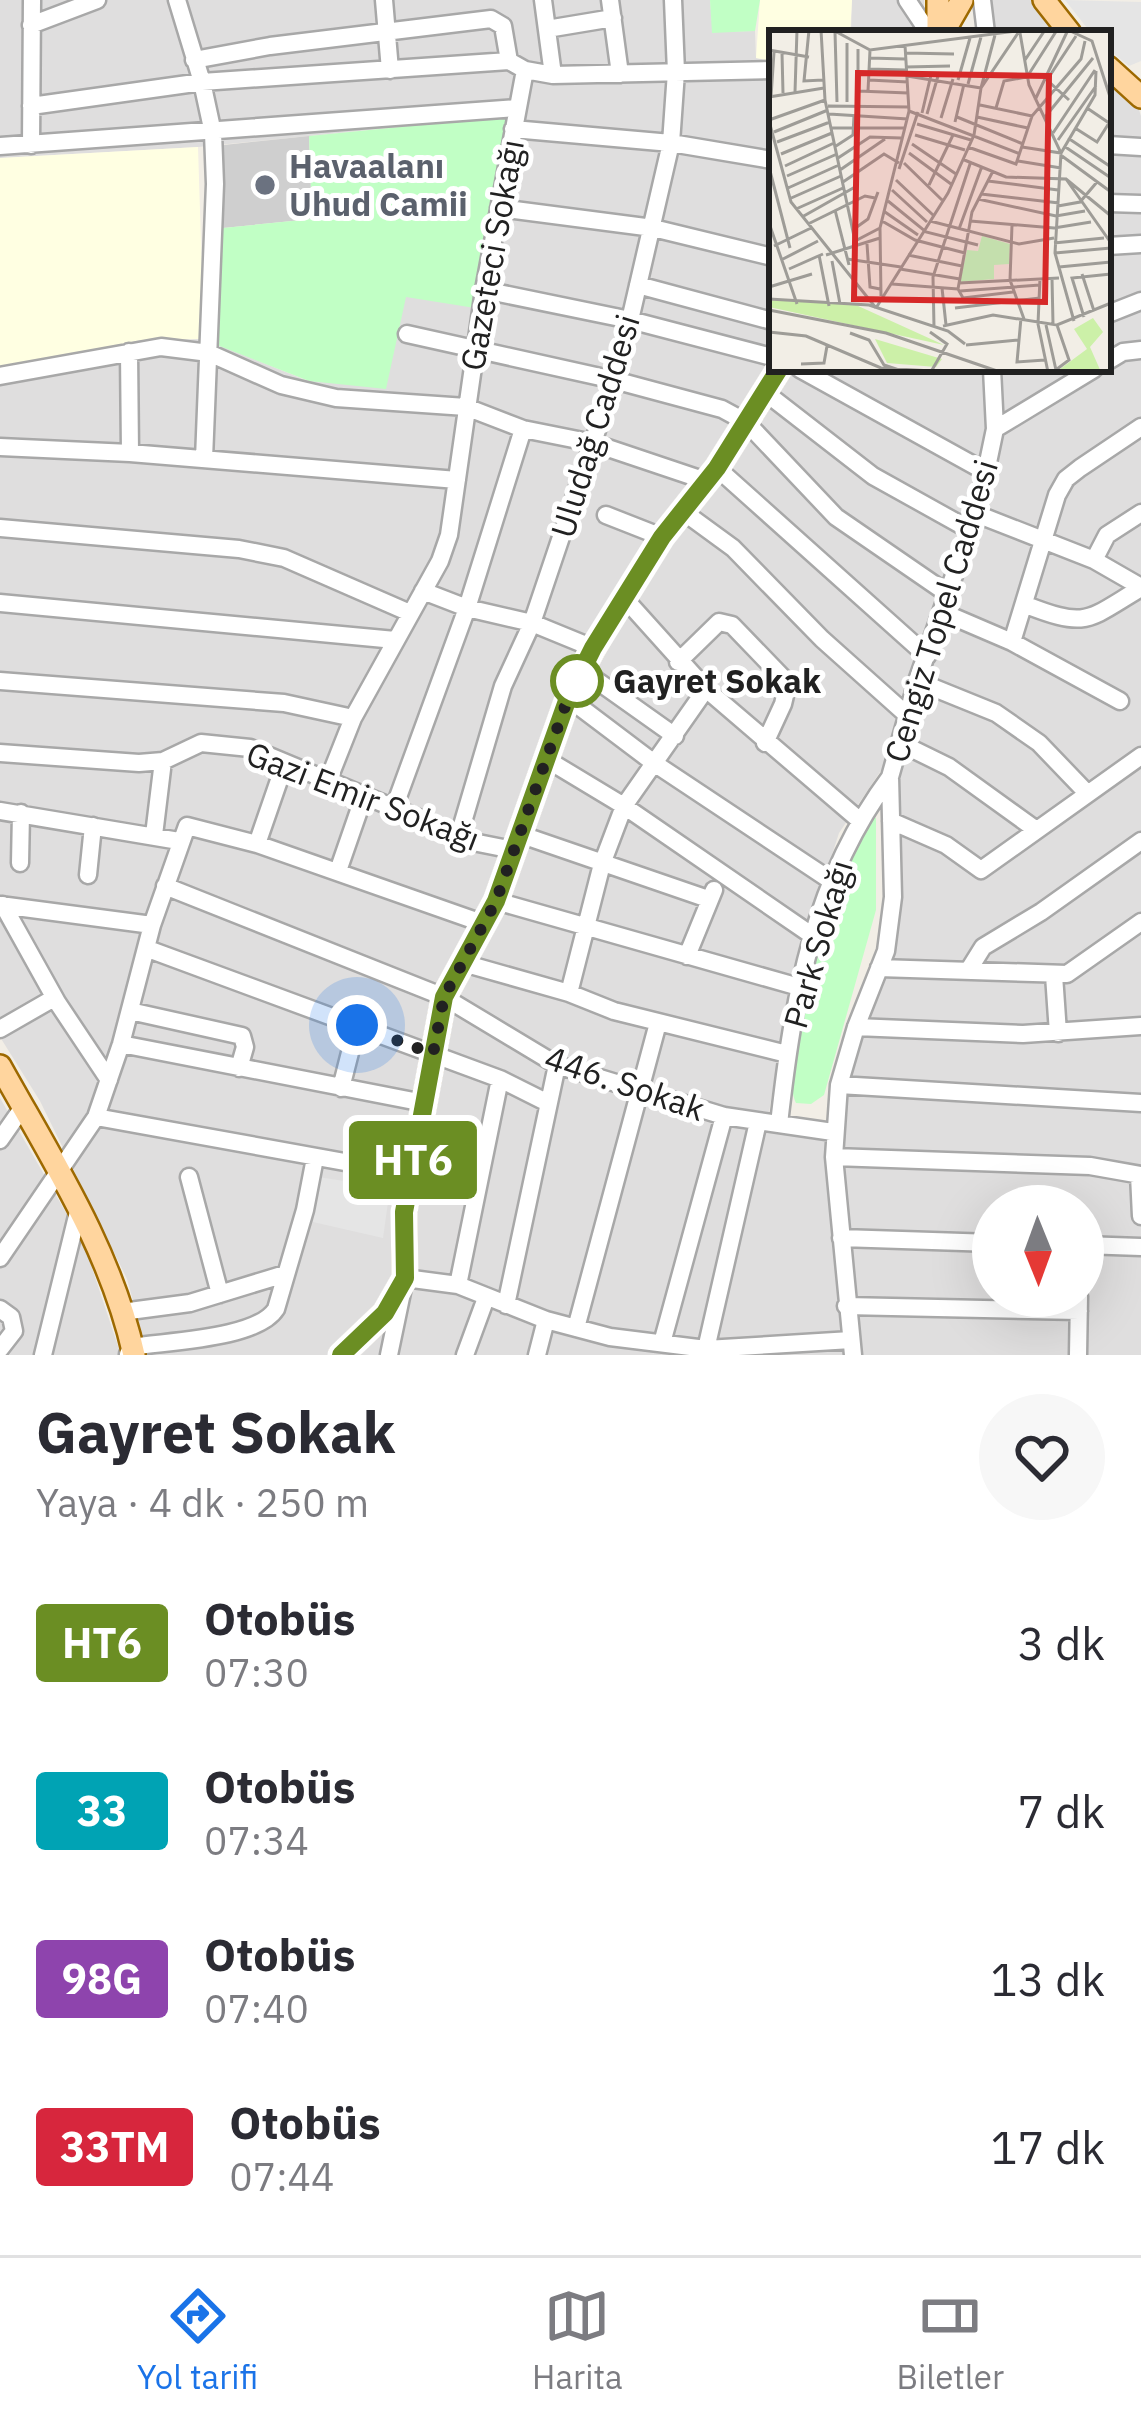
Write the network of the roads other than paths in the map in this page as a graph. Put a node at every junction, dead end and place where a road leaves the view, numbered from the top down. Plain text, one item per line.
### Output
1 (32, 0) edge
2 (98, 0) edge
3 (177, 0) edge
4 (384, 0) edge
5 (543, 0) edge
6 (673, 0) edge
7 (907, 0) edge
8 (938, 0) edge
9 (962, 0) edge
10 (982, 0) edge
11 (1044, 0) edge
12 (611, 9) edge
13 (31, 25) junction
14 (547, 29) junction
15 (934, 30) edge
16 (937, 30) edge
17 (939, 30) edge
18 (986, 30) edge
19 (1068, 30) edge
20 (386, 33) junction
21 (194, 60) junction
22 (517, 65) junction
23 (390, 70) junction
24 (769, 70) edge
25 (1111, 70) edge
26 (676, 72) junction
27 (620, 74) junction
28 (554, 75) junction
29 (202, 82) junction
30 (1141, 97) edge
31 (31, 106) junction
32 (518, 108) junction
33 (513, 129) junction
34 (213, 133) junction
35 (671, 143) junction
36 (31, 145) junction
37 (1111, 145) edge
38 (0, 146) edge
39 (1141, 147) edge
40 (769, 159) edge
41 (1111, 202) edge
42 (1141, 204) edge
43 (499, 208) junction
44 (652, 228) junction
45 (1141, 244) edge
46 (1111, 246) edge
47 (769, 256) edge
48 (638, 285) junction
49 (484, 290) junction
50 (1141, 301) edge
51 (1111, 313) edge
52 (630, 320) junction
53 (769, 320) edge
54 (407, 334) dead end
55 (476, 348) junction
56 (1141, 350) edge
57 (129, 352) junction
58 (209, 352) junction
59 (769, 356) edge
60 (1111, 359) edge
61 (777, 372) edge
62 (805, 372) edge
63 (992, 372) edge
64 (1089, 372) edge
65 (0, 376) edge
66 (614, 380) junction
67 (766, 393) junction
68 (466, 407) junction
69 (746, 422) junction
70 (1141, 427) edge
71 (523, 429) junction
72 (994, 429) junction
73 (593, 443) junction
74 (0, 447) edge
75 (130, 453) junction
76 (204, 458) junction
77 (986, 472) junction
78 (711, 475) junction
79 (458, 480) junction
80 (682, 511) junction
81 (1141, 513) edge
82 (606, 515) dead end
83 (972, 521) junction
84 (0, 528) edge
85 (662, 537) junction
86 (1045, 542) junction
87 (1094, 560) junction
88 (1141, 588) edge
89 (423, 591) junction
90 (949, 594) junction
91 (626, 600) junction
92 (0, 603) edge
93 (1026, 605) junction
94 (467, 608) junction
95 (942, 612) junction
96 (410, 613) junction
97 (532, 623) junction
98 (395, 640) junction
99 (1012, 642) junction
100 (593, 648) junction
101 (927, 656) junction
102 (678, 662) junction
103 (582, 670) junction
104 (917, 680) junction
105 (0, 681) edge
106 (706, 689) junction
107 (568, 698) junction
108 (1120, 701) dead end
109 (907, 715) junction
110 (353, 718) junction
111 (674, 736) junction
112 (765, 743) junction
113 (900, 743) junction
114 (0, 752) edge
115 (1141, 756) edge
116 (546, 759) junction
117 (163, 760) junction
118 (285, 763) junction
119 (654, 763) junction
120 (890, 777) junction
121 (328, 781) junction
122 (1087, 793) junction
123 (364, 796) junction
124 (624, 806) junction
125 (394, 808) junction
126 (0, 811) edge
127 (20, 813) junction
128 (858, 819) junction
129 (892, 821) junction
130 (93, 826) junction
131 (1035, 829) junction
132 (154, 835) junction
133 (458, 839) junction
134 (179, 841) junction
135 (516, 842) junction
136 (1141, 842) edge
137 (257, 844) junction
138 (20, 862) dead end
139 (602, 864) junction
140 (338, 871) junction
141 (88, 874) dead end
142 (722, 876) junction
143 (830, 880) junction
144 (165, 886) junction
145 (708, 899) junction
146 (496, 901) junction
147 (2, 905) edge
148 (1141, 922) edge
149 (482, 923) junction
150 (152, 925) junction
151 (586, 927) junction
152 (813, 936) junction
153 (148, 949) junction
154 (687, 956) junction
155 (463, 963) junction
156 (879, 968) junction
157 (968, 971) junction
158 (1054, 976) junction
159 (799, 987) junction
160 (569, 993) junction
161 (444, 997) junction
162 (54, 998) junction
163 (130, 1011) junction
164 (658, 1023) junction
165 (357, 1025) junction
166 (1141, 1026) edge
167 (856, 1027) junction
168 (0, 1029) edge
169 (1058, 1034) junction
170 (121, 1044) junction
171 (433, 1054) junction
172 (787, 1054) junction
173 (557, 1065) junction
174 (0, 1066) edge
175 (239, 1068) junction
176 (500, 1079) junction
177 (109, 1080) junction
178 (839, 1085) junction
179 (341, 1088) junction
180 (640, 1093) junction
181 (424, 1103) junction
182 (548, 1103) junction
183 (1141, 1103) edge
184 (23, 1107) junction
185 (724, 1116) junction
186 (96, 1117) junction
187 (758, 1122) junction
188 (779, 1124) junction
189 (833, 1132) junction
190 (0, 1140) edge
191 (834, 1157) junction
192 (315, 1158) junction
193 (59, 1167) junction
194 (411, 1174) junction
195 (1140, 1175) edge
196 (189, 1178) dead end
197 (79, 1208) junction
198 (1141, 1216) edge
199 (841, 1238) junction
200 (972, 1242) edge
201 (1104, 1246) edge
202 (1141, 1247) edge
203 (0, 1258) edge
204 (285, 1274) junction
205 (405, 1278) junction
206 (458, 1285) junction
207 (220, 1294) junction
208 (486, 1298) junction
209 (506, 1305) junction
210 (972, 1305) edge
211 (846, 1306) junction
212 (0, 1309) edge
213 (122, 1312) junction
214 (1079, 1317) edge
215 (546, 1320) junction
216 (576, 1328) junction
217 (662, 1343) junction
218 (608, 1346) edge
219 (852, 1347) edge
220 (706, 1348) junction
221 (0, 1349) edge
222 (131, 1352) edge
223 (43, 1355) edge
224 (341, 1355) edge
225 (388, 1355) edge
226 (465, 1355) edge
227 (537, 1355) edge
228 (1078, 1355) edge

1 - 13 street
2 - 13 street
3 - 21 street
4 - 20 street
5 - 14 street
6 - 26 street, Uludağ Caddesi
7 - 15 street
8 - 16 main road
9 - 17 main road
10 - 18 street
11 - 19 main road
12 - 14 street
12 - 27 street
13 - 31 street
14 - 28 street
20 - 21 street
20 - 22 street
20 - 23 street
21 - 29 street
22 - 23 street
22 - 28 street
22 - 32 street, Gazeteci Sokağı
23 - 29 street
24 - 26 street
25 - 30 main road
26 - 27 street
26 - 35 street, Uludağ Caddesi
27 - 28 street
29 - 31 street
29 - 34 street
31 - 36 street
32 - 33 street, Gazeteci Sokağı
32 - 34 street
33 - 35 street
33 - 43 street, Gazeteci Sokağı
34 - 36 street
34 - 58 street
35 - 40 street
35 - 44 street, Uludağ Caddesi
36 - 38 street
37 - 39 street
41 - 42 street
43 - 44 street
43 - 49 street, Gazeteci Sokağı
44 - 47 street
44 - 48 street, Uludağ Caddesi
45 - 46 street
48 - 52 street, Uludağ Caddesi
48 - 53 street
49 - 52 street
49 - 55 street, Gazeteci Sokağı
50 - 51 street
52 - 59 street
52 - 66 street, Uludağ Caddesi
54 - 55 street
55 - 66 street
55 - 68 street, Gazeteci Sokağı
56 - 60 street
57 - 58 street
57 - 65 street
57 - 75 street
58 - 68 street
58 - 76 street
61 - 67 main road
62 - 77 street
63 - 72 street, Cengiz Topel Caddesi
64 - 72 street
66 - 69 street
66 - 73 street, Uludağ Caddesi
67 - 69 main road
67 - 83 street
68 - 71 street
68 - 79 street, Gazeteci Sokağı
69 - 78 main road
69 - 90 street
70 - 86 street
71 - 73 street
71 - 94 street
72 - 77 street, Cengiz Topel Caddesi
73 - 78 street
73 - 97 street, Uludağ Caddesi
74 - 75 street
75 - 76 street
76 - 79 street
77 - 83 street, Cengiz Topel Caddesi
78 - 80 main road
78 - 101 street
79 - 89 street, Gazeteci Sokağı
80 - 85 main road
80 - 109 street
81 - 87 street
82 - 85 street
83 - 86 street
83 - 90 street, Cengiz Topel Caddesi
84 - 96 street
85 - 91 main road
86 - 87 street
86 - 93 street
87 - 88 street
88 - 93 street
89 - 94 street
89 - 96 street, Gazeteci Sokağı
90 - 95 street, Cengiz Topel Caddesi
91 - 100 main road
91 - 102 street
92 - 98 street
93 - 99 street
94 - 97 street
94 - 125 street
95 - 99 street
95 - 101 street, Cengiz Topel Caddesi
96 - 98 street, Gazeteci Sokağı
97 - 100 street
97 - 133 street, Uludağ Caddesi
98 - 110 street, Gazeteci Sokağı
99 - 108 street
100 - 103 main road
101 - 104 street, Cengiz Topel Caddesi
102 - 106 street
102 - 112 street
103 - 107 main road
103 - 111 street
104 - 109 street, Cengiz Topel Caddesi
104 - 122 street
105 - 110 street
106 - 111 street
106 - 112 street
107 - 116 main road
107 - 119 street
109 - 113 street, Cengiz Topel Caddesi
110 - 121 street, Gazeteci Sokağı
111 - 119 street
112 - 128 street
113 - 120 street, Cengiz Topel Caddesi
113 - 131 street
114 - 117 street, Gazi Emir Sokağı
115 - 122 street
116 - 124 street
116 - 135 main road
117 - 118 street, Gazi Emir Sokağı
117 - 132 street
118 - 121 street, Gazi Emir Sokağı
118 - 137 street
119 - 124 street
119 - 143 street
120 - 128 street, Park Sokağı
120 - 129 street, Cengiz Topel Caddesi
121 - 123 street, Gazi Emir Sokağı
122 - 131 street
123 - 125 street, Gazi Emir Sokağı
123 - 140 street
124 - 139 street
124 - 142 street
125 - 133 street, Gazi Emir Sokağı
126 - 127 street
127 - 130 street
127 - 138 street
128 - 143 street, Park Sokağı
129 - 131 street
129 - 156 street, Cengiz Topel Caddesi
130 - 132 street
130 - 141 street
132 - 134 street
133 - 135 street, Gazi Emir Sokağı
134 - 137 street
134 - 144 street
135 - 139 street, Gazi Emir Sokağı
135 - 146 main road
136 - 157 street
137 - 140 street
139 - 145 street, Gazi Emir Sokağı
139 - 151 street
140 - 149 street
142 - 145 street
142 - 152 street
143 - 152 street, Park Sokağı
144 - 150 street
144 - 161 street, 446. Sokak
145 - 154 street
146 - 149 main road
146 - 151 street
147 - 150 street
147 - 162 street
148 - 158 street
149 - 155 main road
150 - 153 street
151 - 154 street
151 - 160 street
152 - 159 street, Park Sokağı
153 - 163 street
153 - 165 street
154 - 159 street
155 - 160 street
155 - 161 main road
156 - 157 street
156 - 167 street, Cengiz Topel Caddesi
157 - 158 street
158 - 169 street
159 - 172 street, Park Sokağı
160 - 164 street
161 - 171 main road
161 - 173 street, 446. Sokak
162 - 168 street
162 - 177 street
163 - 170 street
163 - 175 street
164 - 172 street
164 - 180 street
165 - 171 street
165 - 179 street
166 - 169 street
167 - 169 street
167 - 178 street, Cengiz Topel Caddesi
170 - 175 street
170 - 177 street
171 - 176 street
171 - 181 main road
172 - 188 street, Park Sokağı
173 - 180 street, 446. Sokak
173 - 182 street
174 - 184 main road
175 - 179 street
176 - 182 street
176 - 206 street
177 - 186 street
178 - 183 street
178 - 189 street, Cengiz Topel Caddesi
179 - 181 street
180 - 185 street, 446. Sokak
180 - 216 street
181 - 194 main road
182 - 209 street
184 - 190 street
184 - 193 main road
185 - 187 street, 446. Sokak
185 - 217 street
186 - 192 street
186 - 193 street
187 - 188 street, 446. Sokak
187 - 220 street
188 - 189 street, 446. Sokak
189 - 191 street, Cengiz Topel Caddesi
191 - 195 street
191 - 199 street, Cengiz Topel Caddesi
192 - 194 street
192 - 204 street
193 - 197 main road
193 - 203 street
194 - 205 main road
195 - 198 street
196 - 207 street
197 - 213 main road
197 - 223 street
199 - 200 street
199 - 211 street, Cengiz Topel Caddesi
201 - 202 street
204 - 207 street
204 - 222 street
205 - 206 street
205 - 224 main road
205 - 225 street
206 - 208 street
207 - 213 street
208 - 209 street
208 - 226 street
209 - 215 street
210 - 211 street
211 - 219 street, Cengiz Topel Caddesi
212 - 221 street
213 - 222 main road
214 - 228 street
215 - 216 street
215 - 227 street
216 - 218 street
217 - 218 street
217 - 220 street
219 - 220 street

